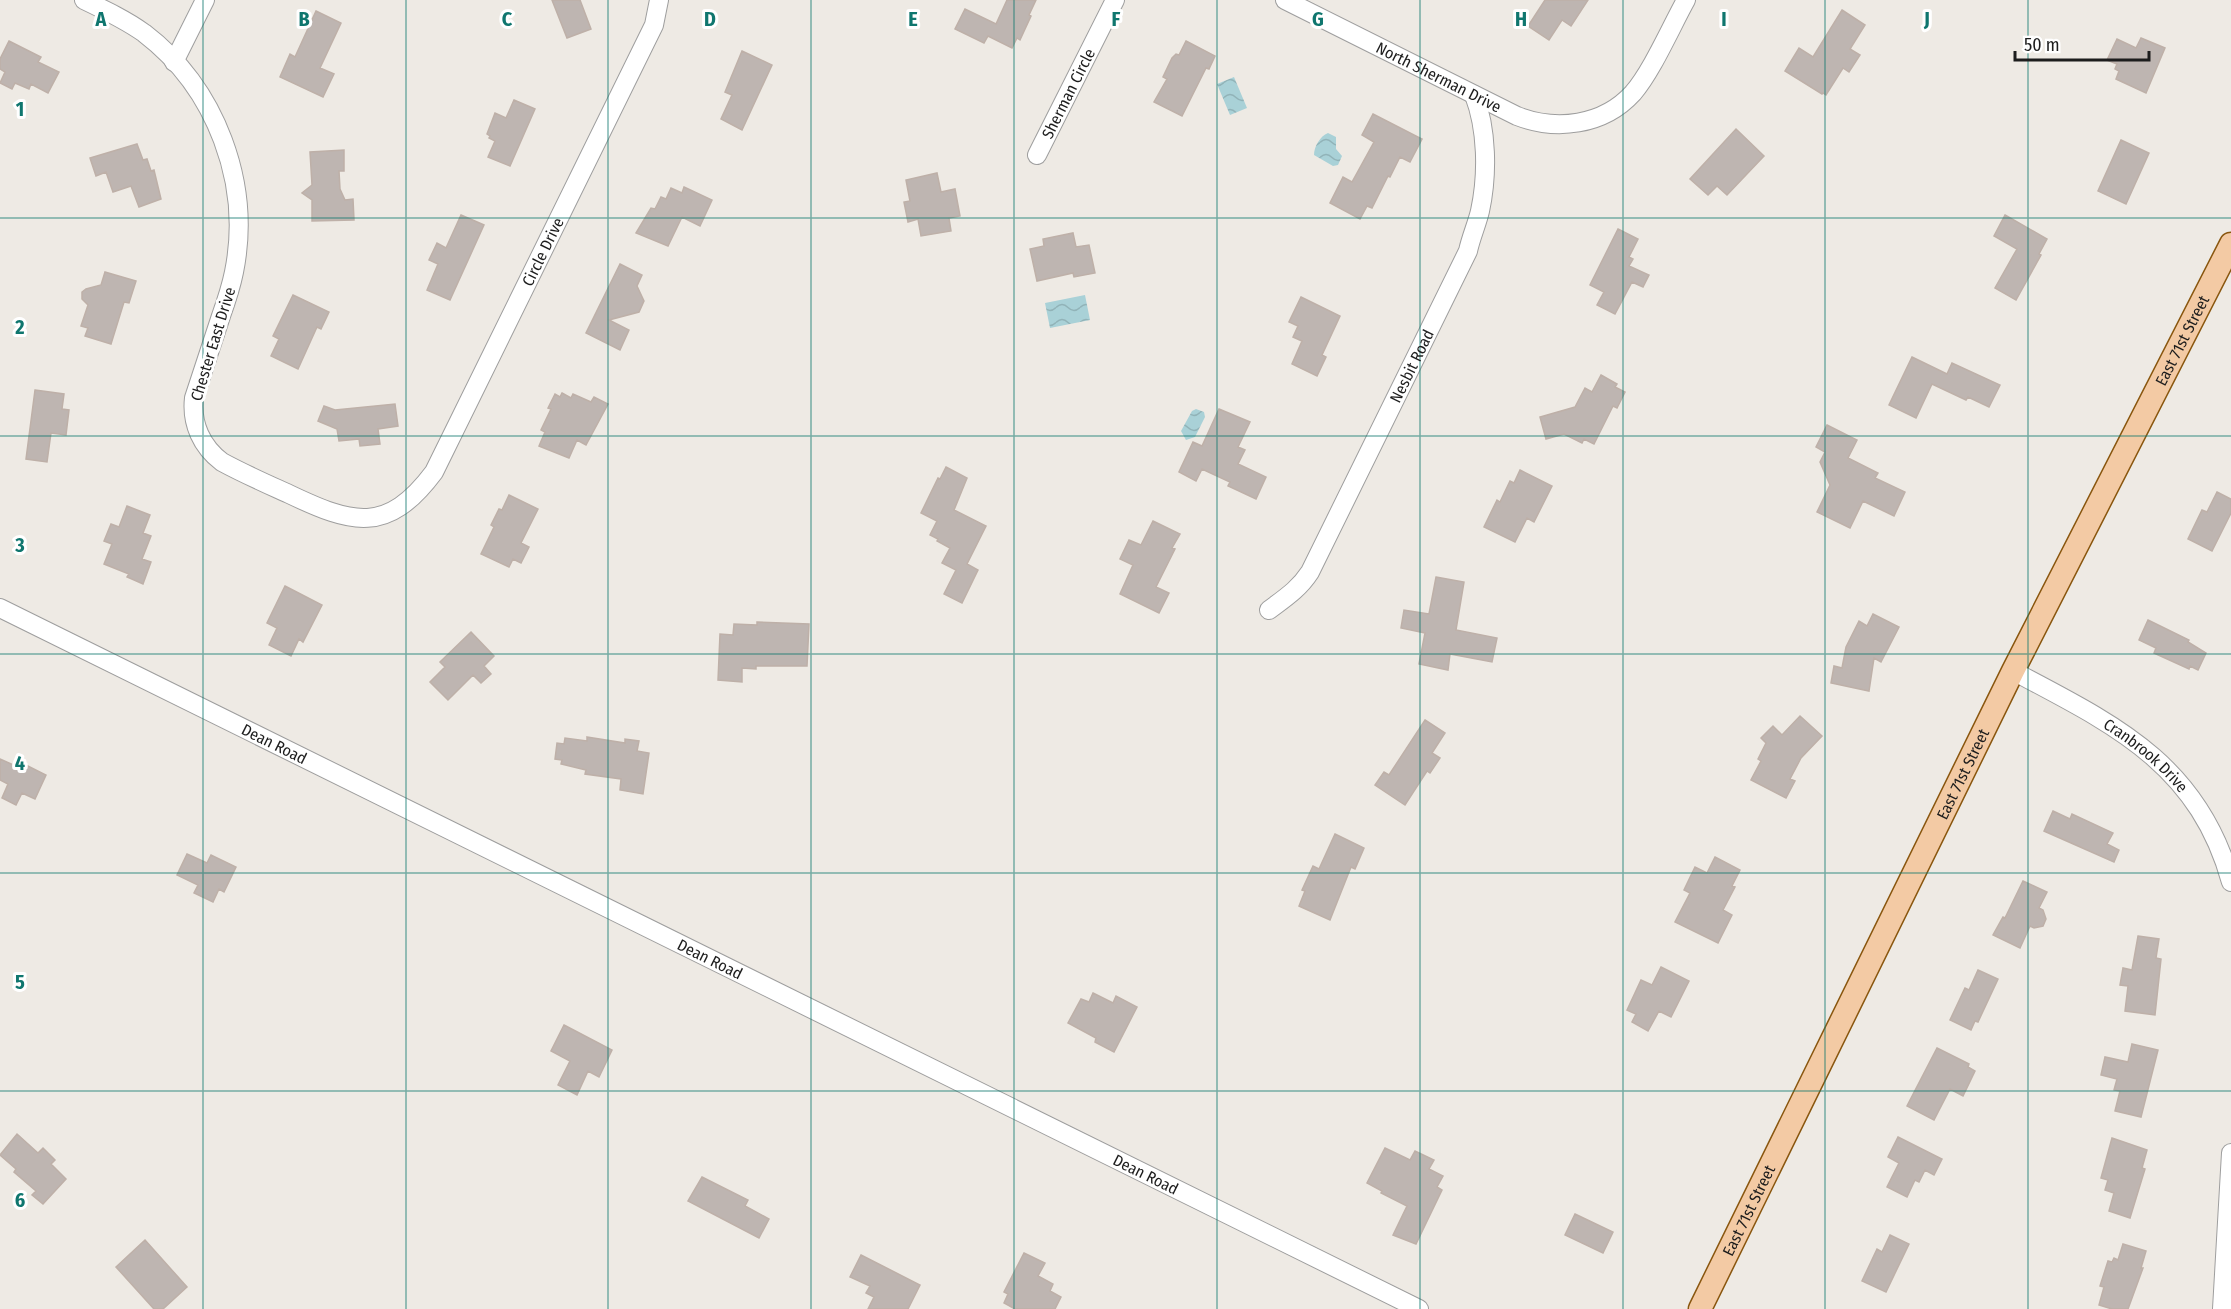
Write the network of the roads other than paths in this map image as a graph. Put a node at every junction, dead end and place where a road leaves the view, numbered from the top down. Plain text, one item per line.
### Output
1 (84, 0) edge
2 (205, 0) edge
3 (659, 0) edge
4 (1115, 0) edge
5 (1285, 0) edge
6 (1686, 0) edge
7 (174, 62) junction
8 (1474, 94) junction
9 (1037, 155) dead end
10 (2231, 244) edge
11 (413, 498) joint
12 (0, 608) edge
13 (1269, 610) dead end
14 (2013, 671) junction
15 (2231, 882) edge
16 (2231, 1153) edge
17 (2229, 1224) edge
18 (1419, 1309) edge
19 (1700, 1309) edge
20 (2222, 1309) edge

1 - 7 street, Chester East Drive
2 - 7 street
3 - 11 street, Circle Drive
4 - 9 street, Sherman Circle
5 - 8 street, North Sherman Drive
6 - 8 street, North Sherman Drive
7 - 11 street, Chester East Drive
8 - 13 street, Nesbit Road
10 - 14 main road, East 71st Street
12 - 18 street, Dean Road
14 - 15 street, Cranbrook Drive
14 - 19 main road, East 71st Street
16 - 17 street
17 - 20 street

